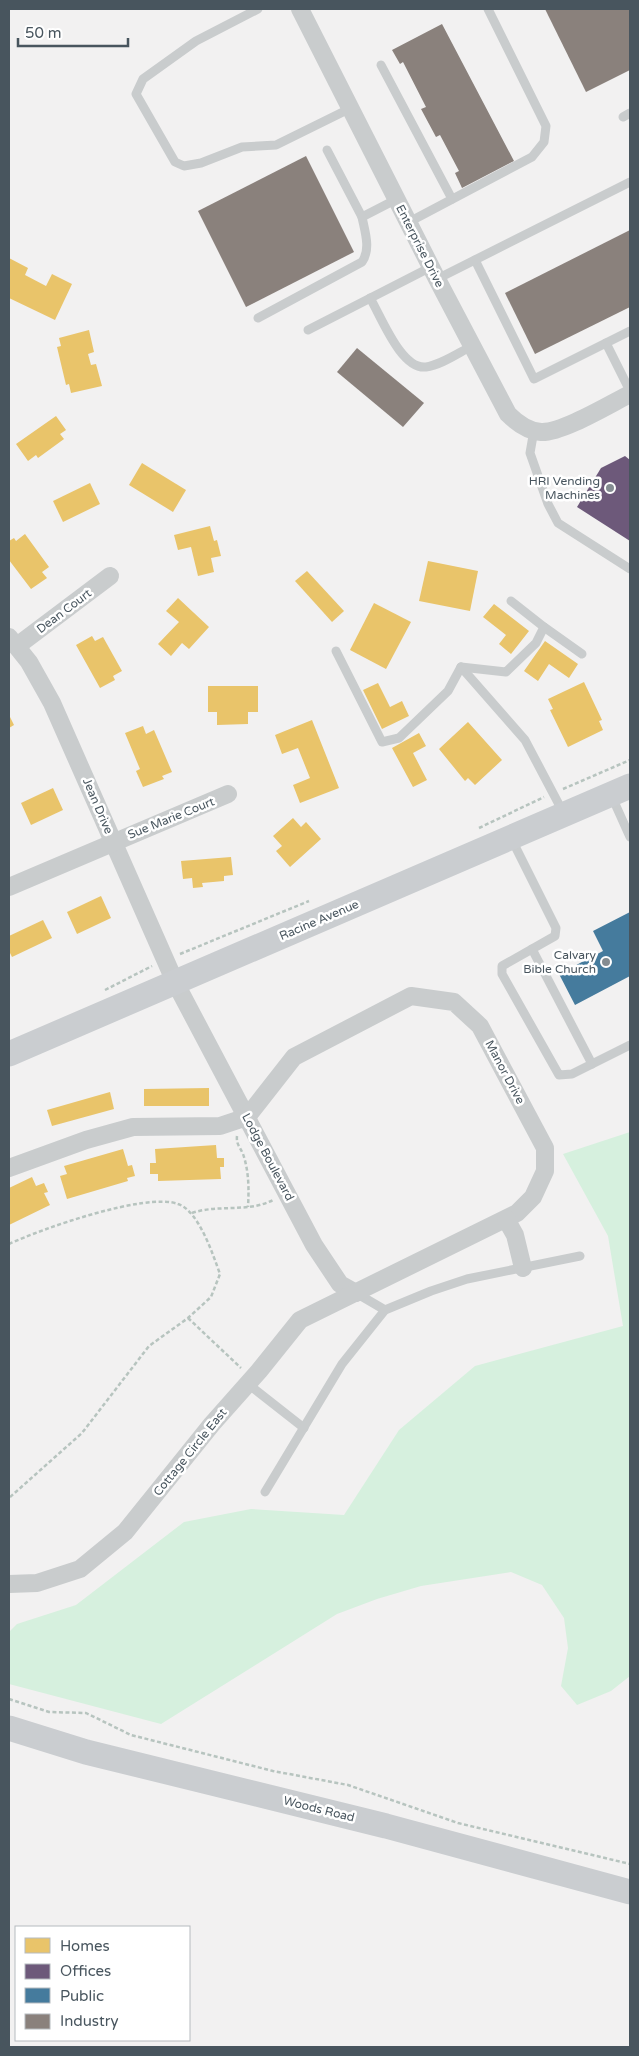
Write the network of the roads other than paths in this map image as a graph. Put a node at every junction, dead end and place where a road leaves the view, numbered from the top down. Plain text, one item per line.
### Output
1 (258, 9) edge
2 (300, 9) edge
3 (488, 9) edge
4 (381, 65) dead end
5 (351, 108) junction
6 (327, 150) dead end
7 (630, 182) edge
8 (397, 198) junction
9 (452, 199) junction
10 (362, 217) junction
11 (409, 222) junction
12 (475, 260) junction
13 (434, 273) junction
14 (370, 298) junction
15 (258, 318) dead end
16 (308, 330) dead end
17 (630, 331) edge
18 (606, 343) junction
19 (472, 346) junction
20 (630, 392) edge
21 (534, 430) junction
22 (630, 568) edge
23 (110, 576) dead end
24 (511, 601) dead end
25 (544, 628) junction
26 (13, 642) edge
27 (336, 651) dead end
28 (582, 654) dead end
29 (461, 667) junction
30 (620, 790) edge
31 (228, 794) dead end
32 (559, 803) junction
33 (510, 837) junction
34 (630, 837) edge
35 (113, 841) junction
36 (9, 887) edge
37 (532, 949) junction
38 (176, 982) junction
39 (630, 1044) edge
40 (9, 1054) edge
41 (592, 1064) junction
42 (250, 1122) junction
43 (9, 1168) edge
44 (506, 1219) junction
45 (580, 1256) dead end
46 (523, 1268) junction
47 (356, 1294) junction
48 (385, 1310) junction
49 (250, 1382) junction
50 (304, 1428) junction
51 (265, 1492) dead end
52 (9, 1584) edge
53 (9, 1728) edge
54 (630, 1892) edge

1 - 5 lane
2 - 5 street, Enterprise Drive
3 - 9 lane
4 - 9 lane
5 - 8 street, Enterprise Drive
6 - 10 lane
7 - 12 lane
8 - 10 lane
8 - 11 street, Enterprise Drive
9 - 11 lane
10 - 15 lane
11 - 13 street, Enterprise Drive
12 - 13 lane
12 - 18 lane
13 - 14 lane
13 - 19 street, Enterprise Drive
14 - 16 lane
14 - 19 lane
17 - 18 lane
18 - 20 lane
19 - 21 street, Enterprise Drive
20 - 21 street
21 - 22 lane
23 - 26 street, Dean Court
24 - 25 lane
25 - 28 lane
25 - 29 lane
26 - 35 street, Jean Drive
27 - 29 lane
29 - 32 lane
30 - 32 main road, Racine Avenue
30 - 34 lane
31 - 35 street, Sue Marie Court
32 - 33 main road, Racine Avenue
33 - 37 lane
33 - 38 main road, Racine Avenue
35 - 36 street, Sue Marie Court
35 - 38 street, Jean Drive
37 - 41 lane
37 - 41 lane
38 - 40 main road, Racine Avenue
38 - 42 street, Lodge Boulevard
39 - 41 lane
42 - 43 street
42 - 44 street, Manor Drive
42 - 47 street, Lodge Boulevard
44 - 46 street
44 - 47 street, Manor Drive
45 - 46 lane
46 - 48 lane
47 - 48 lane, Lodge Boulevard
47 - 49 street, Cottage Circle East
48 - 50 lane
49 - 50 lane
49 - 52 street, Cottage Circle East
50 - 51 lane
53 - 54 main road, Woods Road

